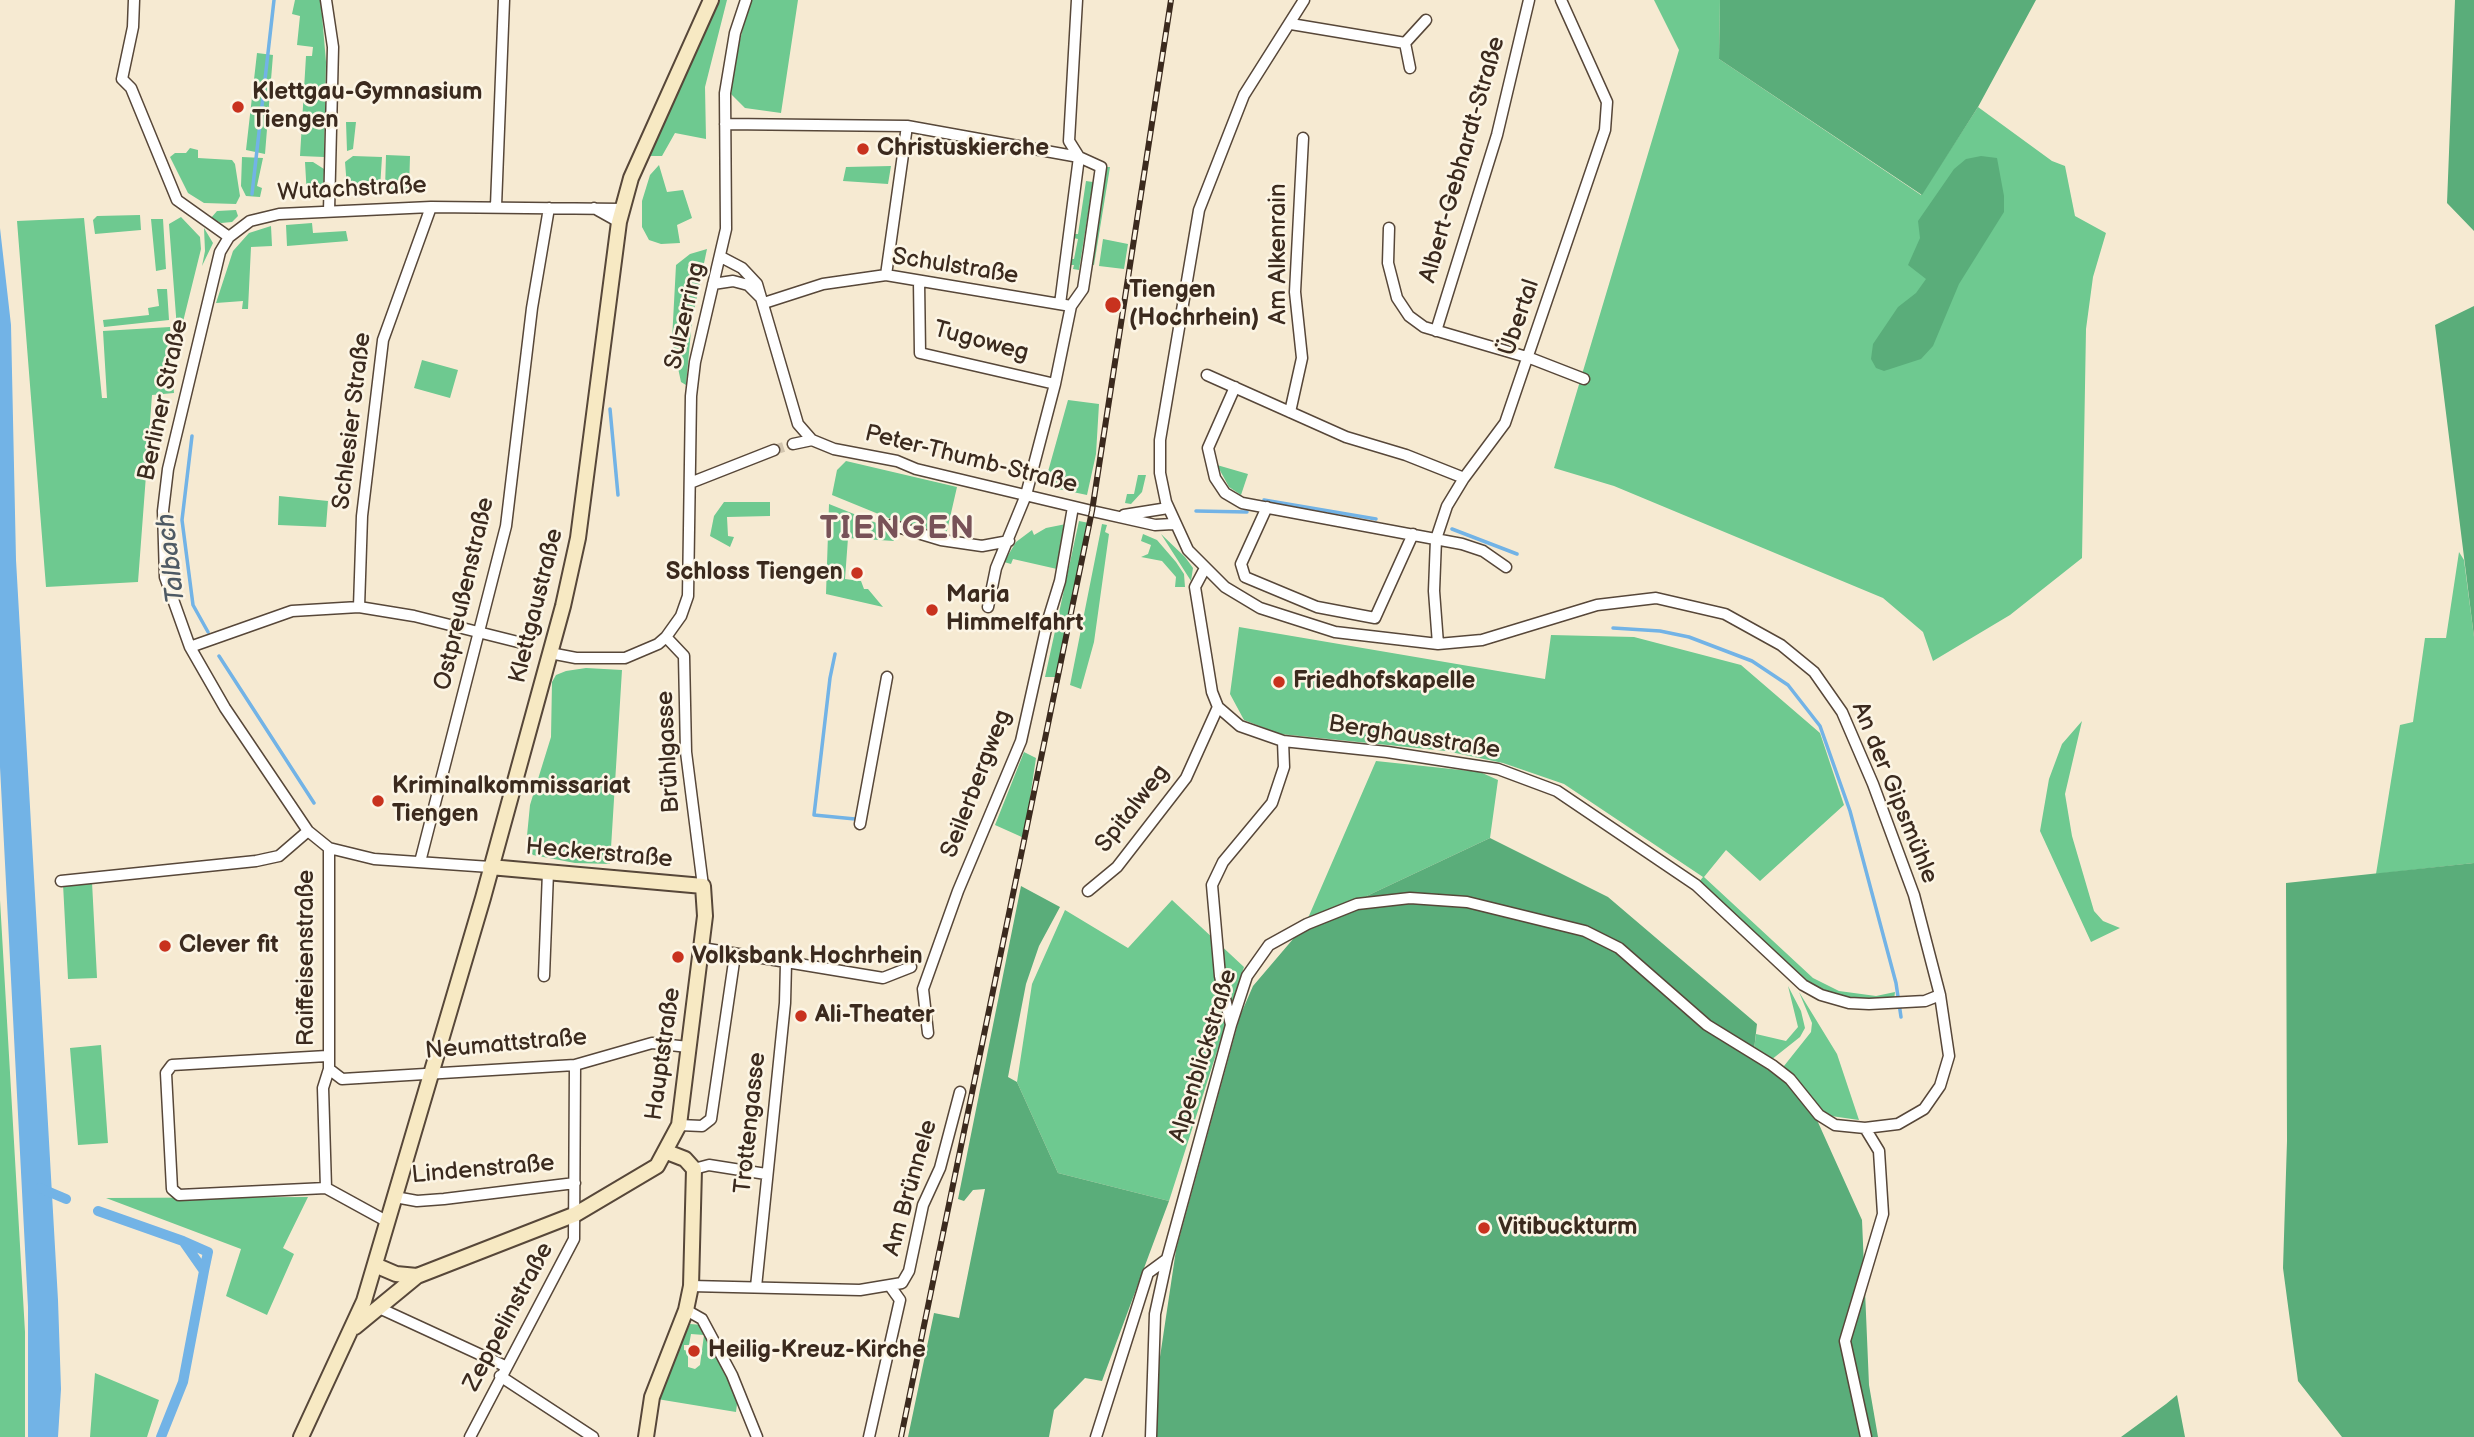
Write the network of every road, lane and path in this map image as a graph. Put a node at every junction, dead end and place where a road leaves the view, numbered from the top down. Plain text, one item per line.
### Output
1 (134, 0) edge
2 (326, 0) edge
3 (504, 0) edge
4 (711, 0) edge
5 (746, 0) edge
6 (1077, 0) edge
7 (1304, 0) edge
8 (1529, 0) edge
9 (1561, 0) edge
10 (1426, 20) dead end
11 (1291, 24) junction
12 (1405, 43) junction
13 (1410, 68) dead end
14 (725, 124) junction
15 (907, 126) junction
16 (1303, 138) dead end
17 (1079, 157) junction
18 (631, 178) junction
19 (496, 206) junction
20 (430, 207) junction
21 (606, 207) junction
22 (549, 208) junction
23 (593, 208) junction
24 (329, 211) junction
25 (619, 222) junction
26 (1389, 228) dead end
27 (229, 237) junction
28 (721, 255) junction
29 (886, 275) junction
30 (919, 281) junction
31 (713, 284) junction
32 (764, 303) junction
33 (1060, 304) junction
34 (1071, 306) junction
35 (1436, 331) junction
36 (1530, 358) junction
37 (1207, 374) dead end
38 (1584, 379) dead end
39 (1055, 384) junction
40 (1235, 387) junction
41 (1290, 412) junction
42 (812, 440) junction
43 (793, 444) tunnel mouth
44 (774, 450) tunnel mouth
45 (1464, 478) junction
46 (690, 483) junction
47 (1026, 495) junction
48 (1073, 507) junction
49 (1267, 507) junction
50 (1168, 508) junction
51 (1121, 515) junction
52 (1173, 524) junction
53 (891, 525) dead end
54 (1413, 534) junction
55 (1436, 539) junction
56 (1009, 541) junction
57 (1506, 567) dead end
58 (1204, 570) junction
59 (359, 607) junction
60 (988, 607) dead end
61 (480, 632) junction
62 (666, 637) junction
63 (526, 644) dead end
64 (1437, 644) junction
65 (190, 647) junction
66 (550, 653) junction
67 (887, 677) dead end
68 (1218, 707) junction
69 (1283, 741) junction
70 (860, 824) dead end
71 (308, 831) junction
72 (328, 848) junction
73 (420, 862) junction
74 (490, 867) junction
75 (548, 872) junction
76 (61, 881) dead end
77 (703, 886) junction
78 (1088, 891) dead end
79 (702, 948) junction
80 (735, 955) junction
81 (786, 963) junction
82 (911, 967) dead end
83 (544, 976) dead end
84 (1940, 995) junction
85 (1231, 1025) junction
86 (928, 1032) dead end
87 (688, 1047) junction
88 (327, 1056) junction
89 (575, 1065) junction
90 (329, 1069) junction
91 (430, 1073) junction
92 (960, 1092) dead end
93 (679, 1125) junction
94 (1865, 1128) junction
95 (667, 1153) junction
96 (694, 1169) junction
97 (766, 1174) junction
98 (575, 1183) junction
99 (326, 1188) junction
100 (395, 1197) junction
101 (576, 1214) junction
102 (388, 1222) junction
103 (1167, 1259) junction
104 (375, 1265) junction
105 (417, 1276) junction
106 (691, 1286) junction
107 (890, 1286) junction
108 (756, 1287) junction
109 (377, 1307) junction
110 (686, 1310) junction
111 (352, 1331) junction
112 (503, 1371) junction
113 (301, 1437) edge
114 (470, 1437) edge
115 (593, 1437) edge
116 (646, 1437) edge
117 (757, 1437) edge
118 (869, 1437) edge
119 (1096, 1437) edge
120 (1151, 1437) edge
121 (1866, 1437) edge

1 - 27 street
2 - 24 street
3 - 19 street
4 - 18 main road, Klettgaustraße
5 - 14 street, Sulzerring
6 - 17 street
7 - 11 street, An der Gipsmühle
8 - 35 street, Albert-Gebhardt-Straße
9 - 36 street, Übertal
10 - 12 street
11 - 12 street
11 - 50 street, An der Gipsmühle
12 - 13 street
14 - 15 street
14 - 28 street, Sulzerring
15 - 17 street
15 - 29 street
16 - 41 street, Am Alkenrain
17 - 33 street
17 - 34 street
18 - 21 street
18 - 25 main road, Klettgaustraße
19 - 20 street, Wutachstraße
19 - 22 street, Wutachstraße
20 - 24 street, Wutachstraße
20 - 59 street, Schlesier Straße
21 - 23 street, Wutachstraße
21 - 25 street, Wutachstraße
22 - 23 street, Wutachstraße
22 - 61 street, Ostpreußenstraße
23 - 25 street, Wutachstraße
24 - 27 street, Wutachstraße
25 - 66 main road, Klettgaustraße
26 - 35 street, Albert-Gebhardt-Straße
27 - 65 street, Berliner Straße
28 - 31 street, Sulzerring
28 - 32 street
29 - 30 street, Schulstraße
29 - 32 street, Schulstraße
30 - 33 street, Schulstraße
30 - 39 street, Tugoweg
31 - 32 street
31 - 46 street, Sulzerring
32 - 42 street
33 - 34 street, Schulstraße
34 - 39 street
35 - 36 street, Albert-Gebhardt-Straße
36 - 38 street, Albert-Gebhardt-Straße
36 - 45 street, Übertal
37 - 40 street
39 - 47 street
40 - 41 street
40 - 49 street
41 - 45 street
42 - 43 street
42 - 47 street, Peter-Thumb-Straße
44 - 46 street
45 - 55 street, Übertal
46 - 62 street, Sulzerring
47 - 48 street, Peter-Thumb-Straße
47 - 56 street
48 - 51 street, Peter-Thumb-Straße
48 - 86 street, Seilerbergweg
49 - 54 street
49 - 54 street
50 - 51 street, Peter-Thumb-Straße
50 - 52 street, An der Gipsmühle
51 - 52 street, Peter-Thumb-Straße
52 - 58 street, An der Gipsmühle
53 - 56 street
54 - 55 street
55 - 57 street
55 - 64 street, Übertal
56 - 60 street
58 - 64 street, An der Gipsmühle
58 - 68 street
59 - 61 street
59 - 65 street
61 - 63 street
61 - 73 street, Ostpreußenstraße
62 - 66 street
62 - 77 street, Brühlgasse
64 - 84 street, An der Gipsmühle
65 - 71 street, Berliner Straße
66 - 74 main road, Klettgaustraße
67 - 70 street
68 - 69 street, Berghausstraße
68 - 78 street, Spitalweg
69 - 84 street, Berghausstraße
69 - 85 street
71 - 72 street, Berliner Straße
71 - 76 street
72 - 73 street, Berliner Straße
72 - 88 street, Raiffeisenstraße
73 - 74 street, Berliner Straße
74 - 75 main road, Heckerstraße
74 - 91 main road, Klettgaustraße
75 - 77 main road, Heckerstraße
75 - 83 street
77 - 79 main road, Hauptstraße
79 - 80 street
79 - 87 main road, Hauptstraße
80 - 81 street
80 - 93 street
81 - 82 street
81 - 97 street, Trottengasse
84 - 94 street, An der Gipsmühle
85 - 94 street, Alpenblickstraße
85 - 103 street, Alpenblickstraße
87 - 89 street, Neumattstraße
87 - 93 main road, Hauptstraße
88 - 90 street, Raiffeisenstraße
88 - 99 street
89 - 91 street, Neumattstraße
89 - 98 street, Zeppelinstraße
90 - 91 street, Neumattstraße
90 - 99 street, Raiffeisenstraße
91 - 100 main road, Klettgaustraße
92 - 107 street, Am Brünnele
93 - 95 main road, Hauptstraße
94 - 121 street
95 - 96 main road
95 - 101 main road, Hauptstraße
96 - 97 street
96 - 106 main road
97 - 108 street, Trottengasse
98 - 100 street, Lindenstraße
98 - 101 street, Zeppelinstraße
99 - 102 street
100 - 102 main road, Klettgaustraße
101 - 105 main road, Hauptstraße
101 - 112 street, Zeppelinstraße
102 - 104 main road, Klettgaustraße
103 - 119 street
103 - 120 street, Alpenblickstraße
104 - 105 main road
104 - 111 main road, Klettgaustraße
105 - 109 main road, Hauptstraße
106 - 108 street, Am Brünnele
106 - 110 main road
107 - 108 street, Am Brünnele
107 - 118 street, Am Brünnele
109 - 111 main road, Hauptstraße
109 - 112 street
110 - 116 main road
110 - 117 street
111 - 113 main road
112 - 114 street, Zeppelinstraße
112 - 115 street

